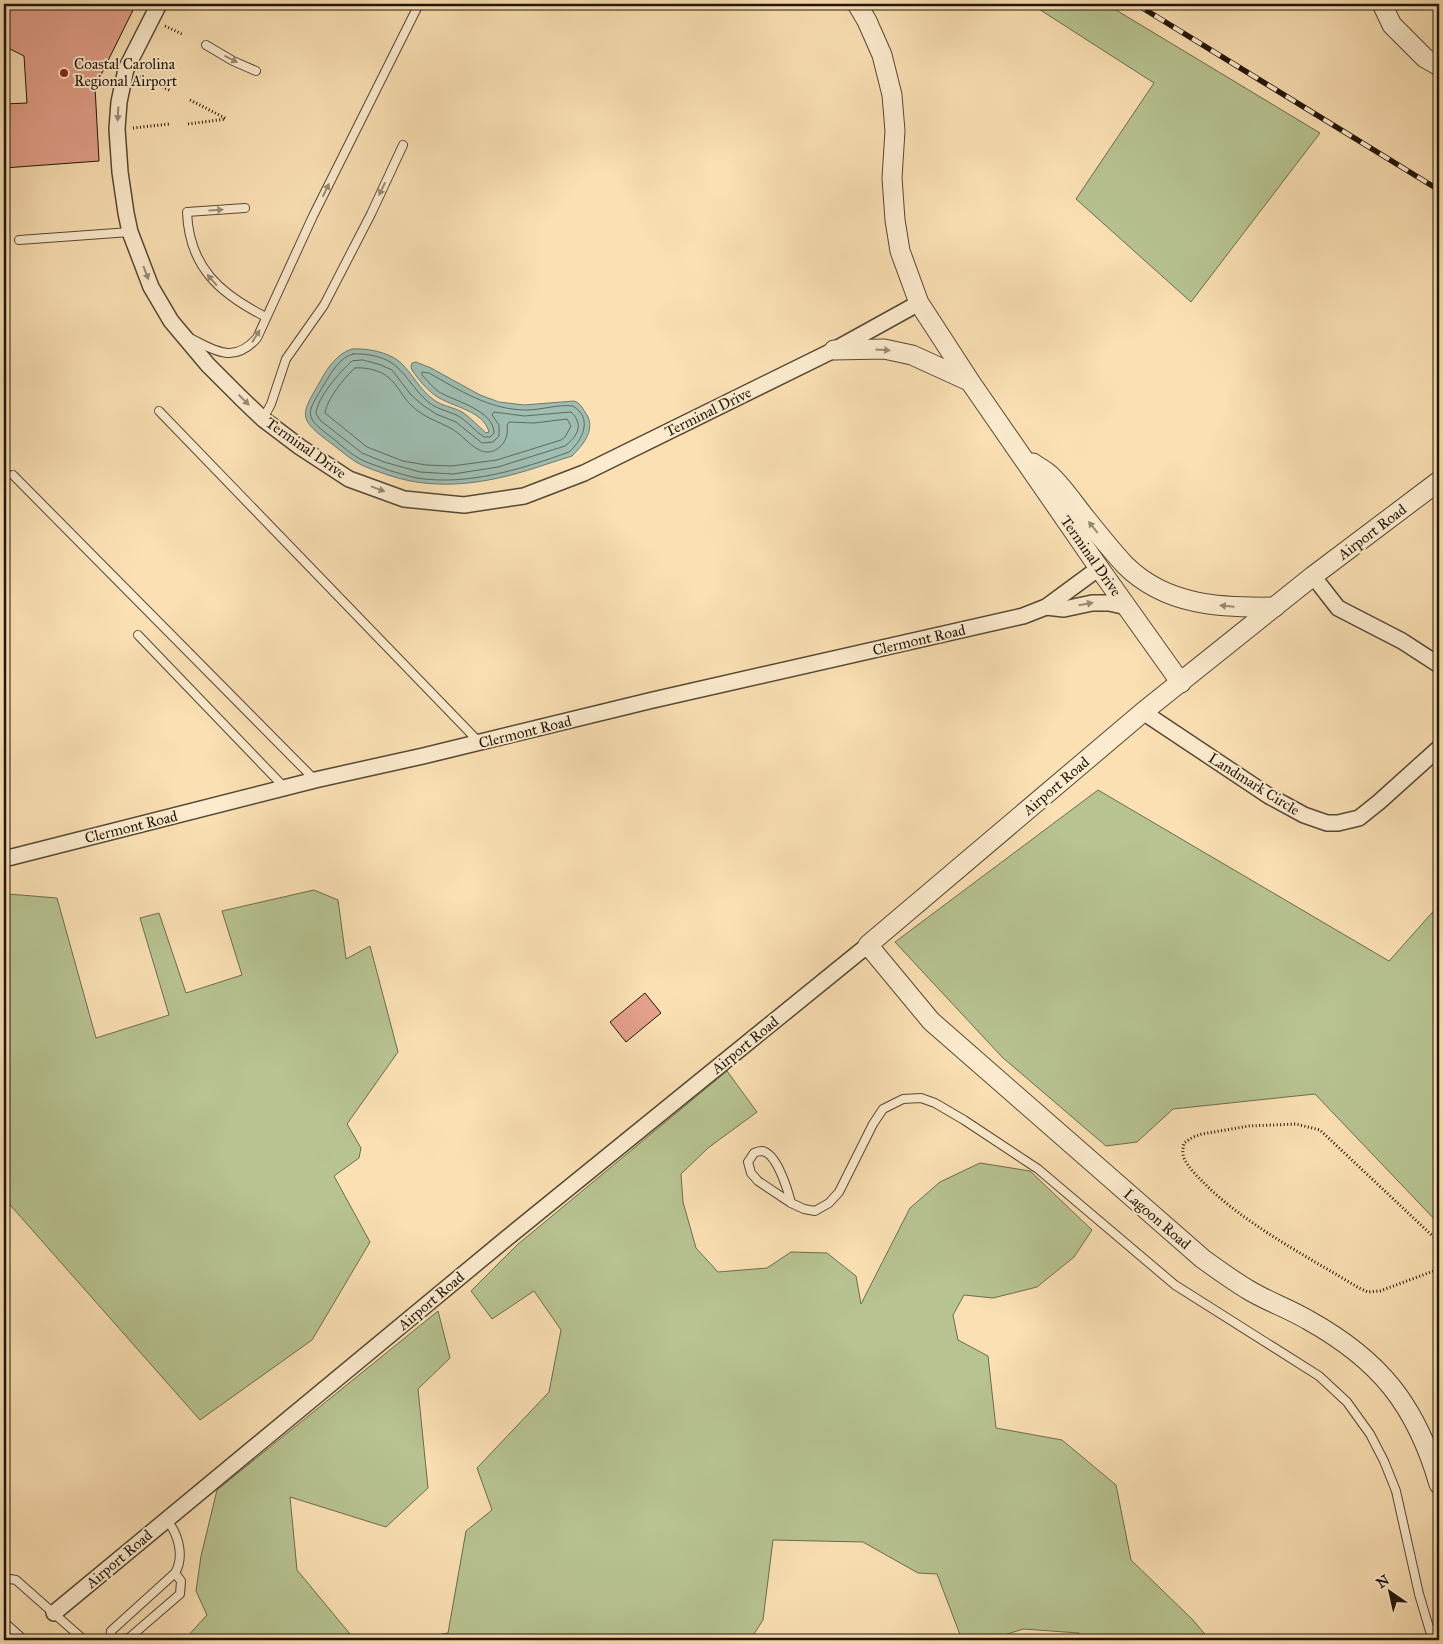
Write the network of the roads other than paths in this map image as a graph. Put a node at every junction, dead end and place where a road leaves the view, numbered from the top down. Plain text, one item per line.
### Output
1 (159, 4) edge
2 (419, 4) edge
3 (857, 4) edge
4 (1382, 4) edge
5 (206, 45) dead end
6 (1439, 66) edge
7 (256, 71) dead end
8 (403, 145) dead end
9 (245, 208) dead end
10 (130, 232) junction
11 (19, 240) dead end
12 (919, 303) junction
13 (266, 317) junction
14 (184, 335) junction
15 (834, 350) junction
16 (971, 382) junction
17 (160, 411) dead end
18 (263, 419) junction
19 (1022, 457) junction
20 (13, 475) dead end
21 (1439, 481) edge
22 (1099, 568) junction
23 (1312, 576) junction
24 (1046, 607) junction
25 (1127, 607) junction
26 (1275, 607) junction
27 (138, 635) dead end
28 (1439, 665) edge
29 (1181, 683) junction
30 (1143, 712) junction
31 (480, 743) junction
32 (1439, 748) edge
33 (315, 780) junction
34 (285, 788) junction
35 (4, 858) edge
36 (868, 945) junction
37 (791, 1203) junction
38 (1439, 1484) edge
39 (166, 1520) junction
40 (175, 1572) junction
41 (4, 1578) edge
42 (54, 1613) junction
43 (4, 1622) edge
44 (24, 1640) edge
45 (84, 1640) edge
46 (110, 1640) edge
47 (119, 1640) edge
48 (1435, 1640) edge

1 -> 10 street, Terminal Drive
13 -> 2 lane
3 - 12 street, Terminal Drive
4 - 6 street
5 -> 7 lane
8 -> 18 lane
13 -> 9 lane
10 - 11 lane
10 -> 14 street, Terminal Drive
12 - 15 street, Terminal Drive
12 - 16 street, Terminal Drive
14 -> 13 lane
14 -> 18 street, Terminal Drive
15 -> 16 street
18 -> 15 street, Terminal Drive
16 - 19 street, Terminal Drive
17 - 31 lane
19 - 22 street, Terminal Drive
26 -> 19 street
20 - 33 lane
21 - 23 street, Airport Road
22 - 24 street, Clermont Road
22 - 25 street, Terminal Drive
23 - 26 street, Airport Road
23 - 28 street
24 -> 25 street, Clermont Road
24 - 31 street, Clermont Road
25 - 29 street, Terminal Drive
26 - 29 street, Airport Road
27 - 34 lane
29 - 30 street, Airport Road
30 - 32 street, Landmark Circle
30 - 36 street, Airport Road
31 - 33 street, Clermont Road
33 - 34 street, Clermont Road
34 - 35 street, Clermont Road
36 - 38 street, Lagoon Road
36 - 39 street, Airport Road
37 - 37 lane
37 - 48 lane
39 - 40 lane
39 - 42 street, Airport Road
40 - 46 lane
40 - 47 lane
41 - 42 lane
42 - 45 lane
43 - 44 lane

